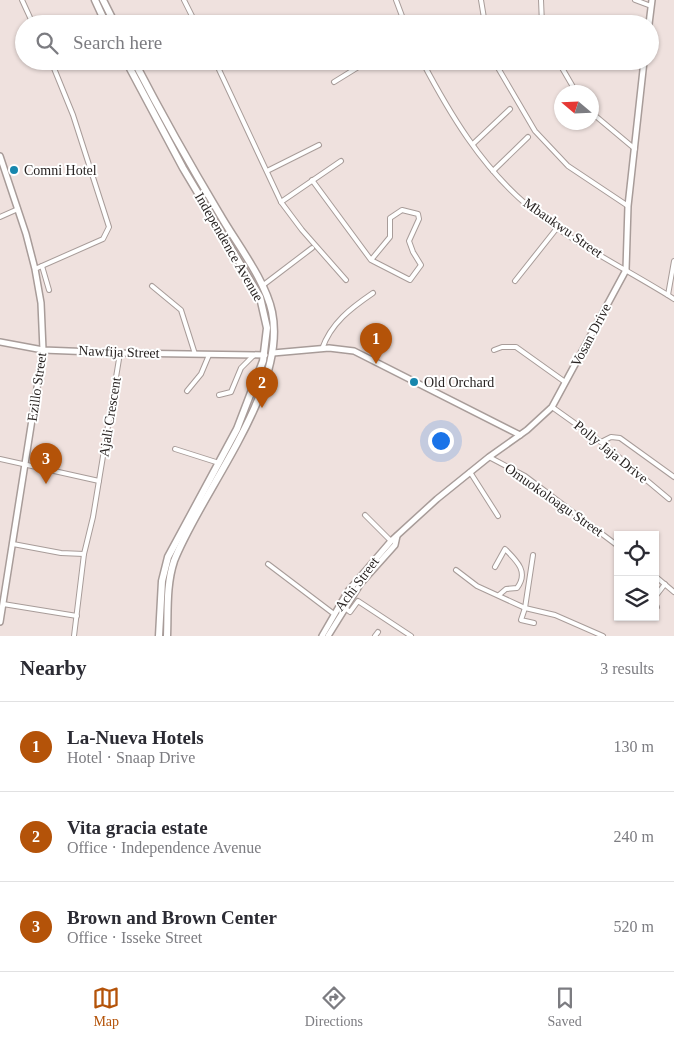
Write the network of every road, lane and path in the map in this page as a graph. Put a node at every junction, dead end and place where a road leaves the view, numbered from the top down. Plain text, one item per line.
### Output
1 (22, 0) edge
2 (95, 0) edge
3 (103, 0) edge
4 (184, 0) edge
5 (396, 0) edge
6 (481, 0) edge
7 (541, 0) edge
8 (635, 0) edge
9 (651, 3) edge
10 (29, 15) edge
11 (102, 15) edge
12 (110, 15) edge
13 (192, 15) edge
14 (402, 15) edge
15 (484, 15) edge
16 (542, 15) edge
17 (55, 70) edge
18 (131, 70) edge
19 (139, 70) edge
20 (219, 70) edge
21 (353, 70) edge
22 (427, 70) edge
23 (499, 70) edge
24 (563, 70) edge
25 (643, 70) edge
26 (334, 82) dead end
27 (572, 85) edge
28 (510, 109) dead end
29 (599, 119) edge
30 (528, 137) dead end
31 (473, 144) junction
32 (319, 145) dead end
33 (635, 149) junction
34 (0, 156) edge
35 (341, 161) dead end
36 (267, 171) junction
37 (493, 171) junction
38 (312, 180) junction
39 (281, 202) junction
40 (628, 206) junction
41 (18, 209) junction
42 (0, 217) edge
43 (557, 228) junction
44 (312, 248) dead end
45 (371, 260) junction
46 (674, 261) edge
47 (42, 266) junction
48 (35, 270) junction
49 (626, 270) junction
50 (346, 280) dead end
51 (515, 281) dead end
52 (152, 286) dead end
53 (262, 286) junction
54 (49, 290) dead end
55 (373, 293) dead end
56 (668, 295) junction
57 (674, 299) edge
58 (0, 342) edge
59 (322, 349) junction
60 (43, 350) junction
61 (494, 350) dead end
62 (120, 353) junction
63 (273, 353) junction
64 (195, 354) junction
65 (209, 355) junction
66 (254, 355) junction
67 (264, 355) junction
68 (565, 382) junction
69 (187, 391) dead end
70 (219, 396) dead end
71 (552, 407) junction
72 (520, 436) junction
73 (601, 442) junction
74 (175, 449) dead end
75 (489, 457) junction
76 (0, 460) edge
77 (218, 463) junction
78 (25, 467) junction
79 (470, 472) junction
80 (674, 477) edge
81 (99, 481) junction
82 (669, 499) dead end
83 (365, 515) dead end
84 (498, 516) dead end
85 (398, 536) junction
86 (391, 541) junction
87 (614, 543) edge
88 (12, 544) junction
89 (84, 554) junction
90 (533, 554) dead end
91 (268, 564) dead end
92 (495, 567) dead end
93 (456, 570) dead end
94 (659, 579) edge
95 (665, 584) junction
96 (659, 592) edge
97 (674, 592) edge
98 (498, 594) junction
99 (3, 604) junction
100 (344, 608) junction
101 (525, 608) junction
102 (334, 614) junction
103 (77, 616) junction
104 (0, 622) edge
105 (534, 624) dead end
106 (74, 636) edge
107 (159, 636) edge
108 (167, 636) edge
109 (322, 636) edge
110 (328, 636) edge
111 (411, 636) edge
112 (603, 636) edge

1 - 10 street
2 - 11 main road
3 - 12 main road
4 - 13 street
5 - 14 street
6 - 15 street
7 - 16 street
8 - 9 street
17 - 47 street
18 - 67 main road, Independence Avenue
19 - 53 main road, Independence Avenue
20 - 36 street
21 - 26 street
22 - 31 street, Mbaukwu Street
23 - 40 street
24 - 27 street
25 - 33 street, Vosan Drive
28 - 31 street
29 - 33 street
30 - 37 street
31 - 37 street, Mbaukwu Street
32 - 36 street
33 - 40 street, Vosan Drive
34 - 41 street, Ezillo Street
35 - 38 street
36 - 39 street
37 - 43 street, Mbaukwu Street
38 - 39 street
38 - 45 street
39 - 50 street
40 - 49 street, Vosan Drive
41 - 42 street
41 - 48 street, Ezillo Street
43 - 49 street, Mbaukwu Street
43 - 51 street
44 - 53 street
45 - 45 street
46 - 56 street
47 - 48 street
47 - 54 street
48 - 60 street, Ezillo Street
49 - 56 street, Mbaukwu Street
49 - 68 street, Vosan Drive
52 - 64 street
53 - 63 main road, Independence Avenue
55 - 59 street
56 - 57 street, Mbaukwu Street
58 - 60 street, Nawfija Street
59 - 63 street
59 - 72 street
60 - 62 street, Nawfija Street
60 - 78 street, Ezillo Street
61 - 68 street
62 - 64 street, Nawfija Street
62 - 81 street, Ajali Crescent
63 - 67 street
63 - 108 main road, Independence Avenue
64 - 65 street, Nawfija Street
65 - 66 street, Nawfija Street
65 - 69 street
66 - 67 street, Nawfija Street
66 - 70 street
67 - 77 main road, Independence Avenue
68 - 71 street, Vosan Drive
71 - 72 street, Vosan Drive
71 - 73 street, Polly Jaja Drive
72 - 75 street, Vosan Drive
73 - 80 street
73 - 82 street, Polly Jaja Drive
74 - 77 street
75 - 79 street, Vosan Drive
75 - 87 street, Omuokoloagu Street
76 - 78 street
77 - 107 main road, Independence Avenue
78 - 81 street
78 - 88 street, Ezillo Street
79 - 84 street
79 - 85 street, Vosan Drive
81 - 89 street, Ajali Crescent
83 - 86 street
85 - 86 street, Achi Street
85 - 100 street, Achi Street
86 - 102 street, Achi Street
88 - 89 street
88 - 99 street, Ezillo Street
89 - 103 street, Ajali Crescent
90 - 101 street
91 - 102 street
92 - 98 street
93 - 98 street
94 - 95 street
95 - 96 street
95 - 97 street
98 - 101 street
99 - 103 street
99 - 104 street, Ezillo Street
100 - 110 street, Achi Street
100 - 111 street
101 - 105 street
101 - 112 street
102 - 109 street, Achi Street
103 - 106 street, Ajali Crescent

